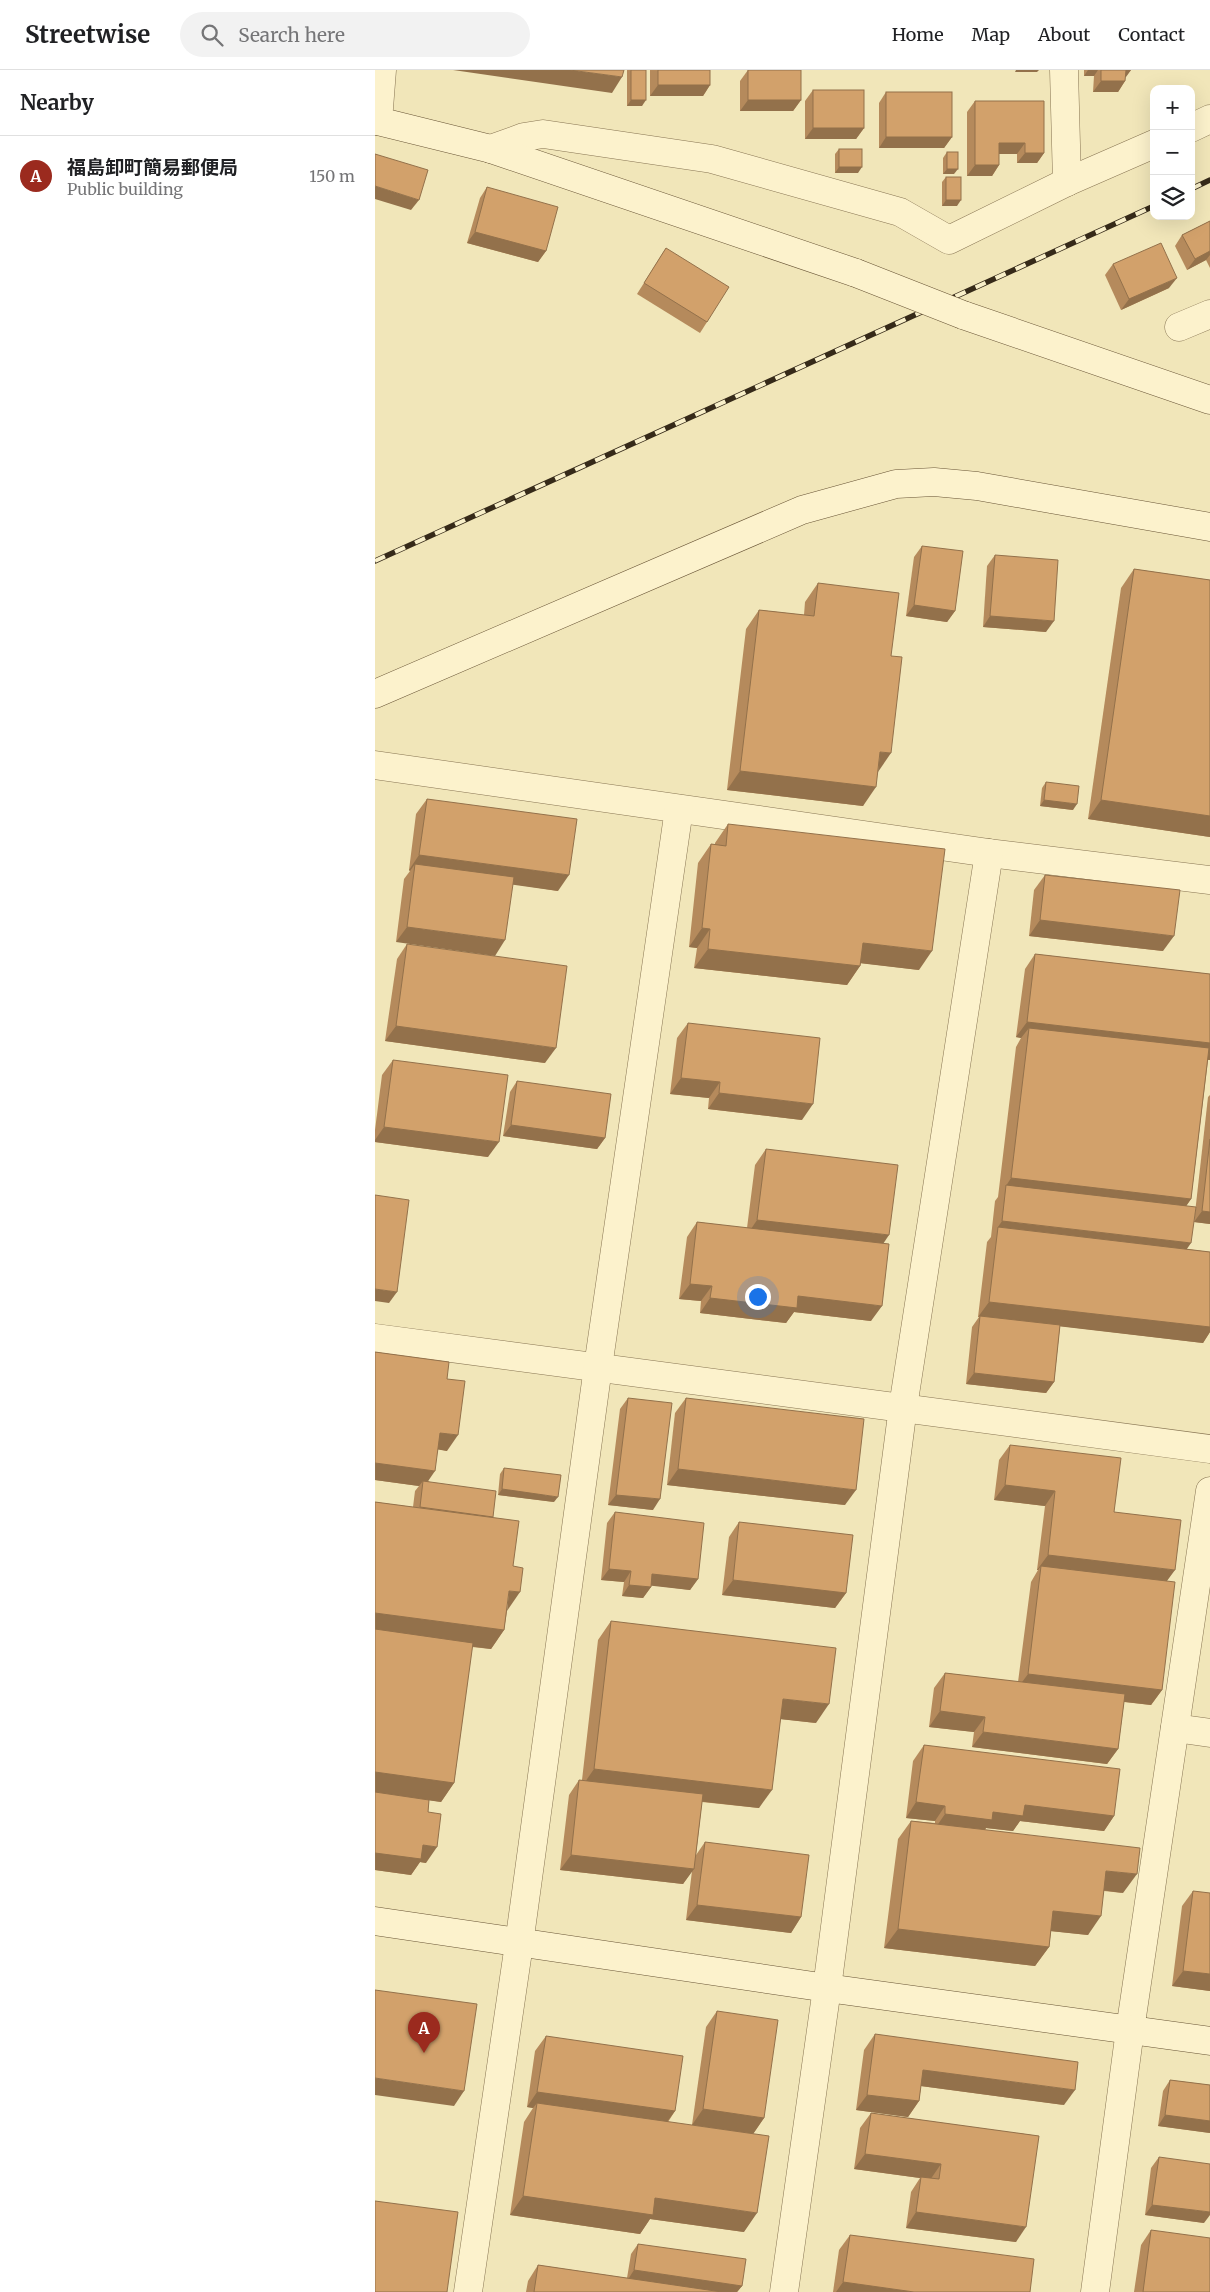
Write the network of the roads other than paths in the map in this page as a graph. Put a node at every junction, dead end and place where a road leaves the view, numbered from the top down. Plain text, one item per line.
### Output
1 (383, 70) edge
2 (1064, 70) edge
3 (1210, 119) edge
4 (376, 121) edge
5 (1195, 126) edge
6 (1150, 146) edge
7 (491, 149) junction
8 (1067, 182) junction
9 (1210, 314) edge
10 (1179, 327) dead end
11 (1210, 400) edge
12 (1210, 526) edge
13 (375, 694) edge
14 (375, 766) edge
15 (679, 810) junction
16 (989, 853) junction
17 (1210, 880) edge
18 (375, 1338) edge
19 (598, 1367) junction
20 (903, 1407) junction
21 (1210, 1449) edge
22 (1210, 1491) edge
23 (1175, 1728) junction
24 (1210, 1733) edge
25 (375, 1921) edge
26 (519, 1944) junction
27 (827, 1988) junction
28 (1130, 2030) junction
29 (1210, 2041) edge
30 (468, 2292) edge
31 (783, 2292) edge
32 (1095, 2292) edge

1 - 4 street
2 - 8 street
3 - 5 street
4 - 7 street
6 - 8 street
7 - 8 street
7 - 11 street, bridge
9 - 10 street
12 - 13 street
14 - 15 street
15 - 16 street
15 - 19 street
16 - 17 street
16 - 20 street
18 - 19 street
19 - 20 street
19 - 26 street
20 - 21 street
20 - 27 street
22 - 23 street
23 - 24 street
23 - 28 street
25 - 26 street
26 - 27 street
26 - 30 street
27 - 28 street
27 - 31 street
28 - 29 street
28 - 32 street

